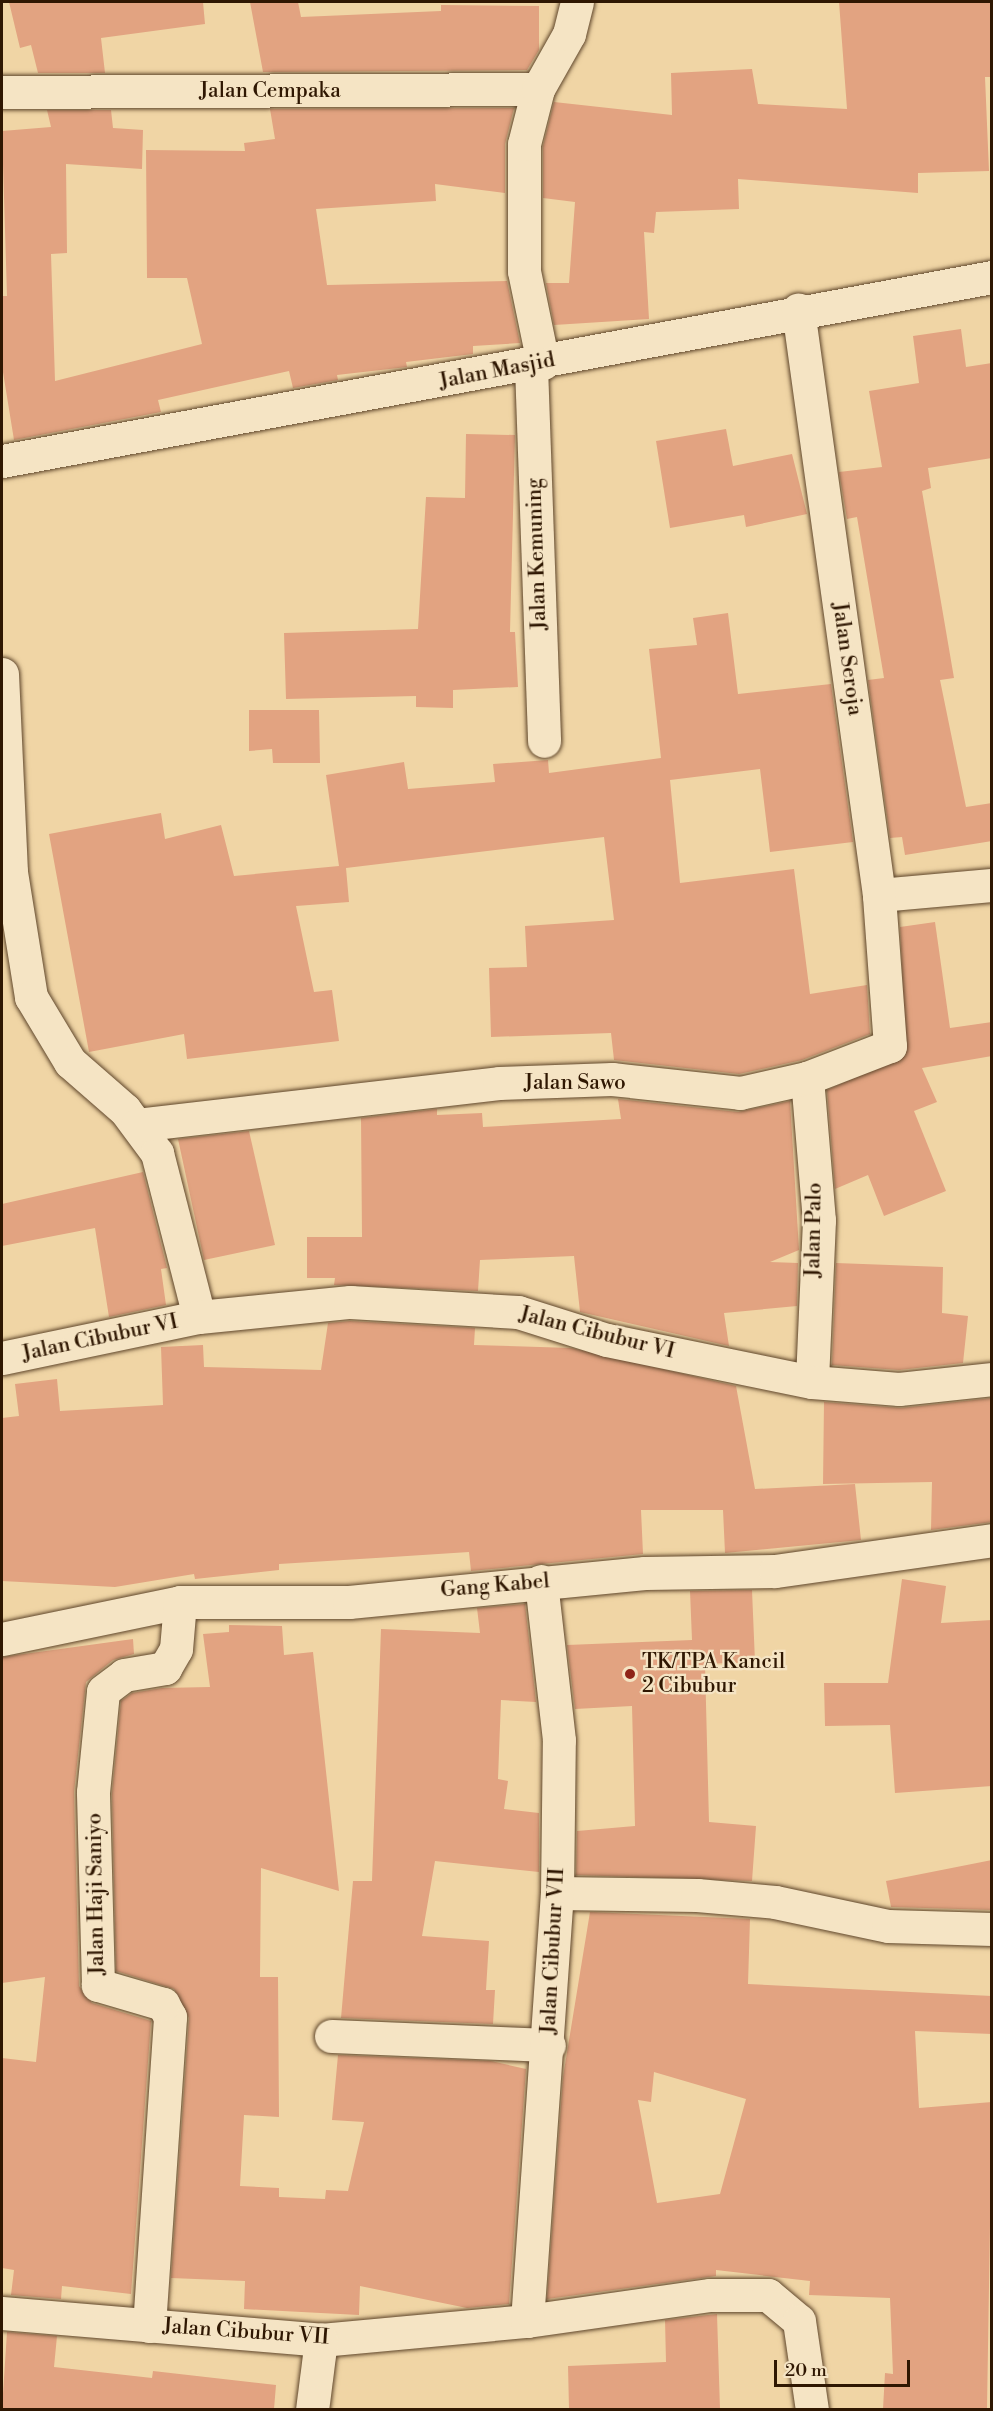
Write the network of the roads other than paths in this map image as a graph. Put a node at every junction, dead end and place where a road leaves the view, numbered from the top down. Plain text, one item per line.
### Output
1 (577, 2) edge
2 (538, 89) junction
3 (2, 92) edge
4 (992, 277) edge
5 (798, 310) junction
6 (537, 365) junction
7 (2, 461) edge
8 (2, 674) edge
9 (544, 741) dead end
10 (6, 871) edge
11 (992, 885) edge
12 (879, 895) junction
13 (807, 1078) junction
14 (137, 1125) junction
15 (199, 1317) junction
16 (2, 1358) edge
17 (992, 1379) edge
18 (812, 1382) junction
19 (992, 1540) edge
20 (542, 1581) junction
21 (180, 1602) junction
22 (2, 1638) edge
23 (557, 1893) junction
24 (992, 1929) edge
25 (332, 2036) dead end
26 (549, 2045) junction
27 (2, 2313) edge
28 (527, 2321) junction
29 (149, 2326) junction
30 (321, 2340) junction
31 (312, 2409) edge
32 (812, 2409) edge

1 - 2 street
2 - 3 street, Jalan Cempaka
2 - 6 street
4 - 5 street, Jalan Masjid
5 - 6 street, Jalan Masjid
5 - 12 street, Jalan Seroja
6 - 7 street, Jalan Masjid
6 - 9 street, Jalan Kemuning
8 - 10 street, Jalan Cibubur VI
10 - 14 street, Jalan Cibubur VI
11 - 12 street
12 - 13 street, Jalan Sawo
13 - 14 street, Jalan Sawo
13 - 18 street, Jalan Palo
14 - 15 street, Jalan Cibubur VI
15 - 16 street, Jalan Cibubur VI
15 - 18 street, Jalan Cibubur VI
17 - 18 street, Jalan Cibubur VI
19 - 20 street, Gang Kabel
20 - 21 street, Gang Kabel
20 - 23 street, Jalan Cibubur VII
21 - 22 street, Gang Kabel
21 - 29 street, Jalan Haji Saniyo
23 - 24 street
23 - 26 street, Jalan Cibubur VII
25 - 26 street
26 - 28 street, Jalan Cibubur VII
27 - 29 street, Jalan Cibubur VII
28 - 30 street, Jalan Cibubur VII
28 - 32 street, Jalan Cibubur VII
29 - 30 street, Jalan Cibubur VII
30 - 31 street

